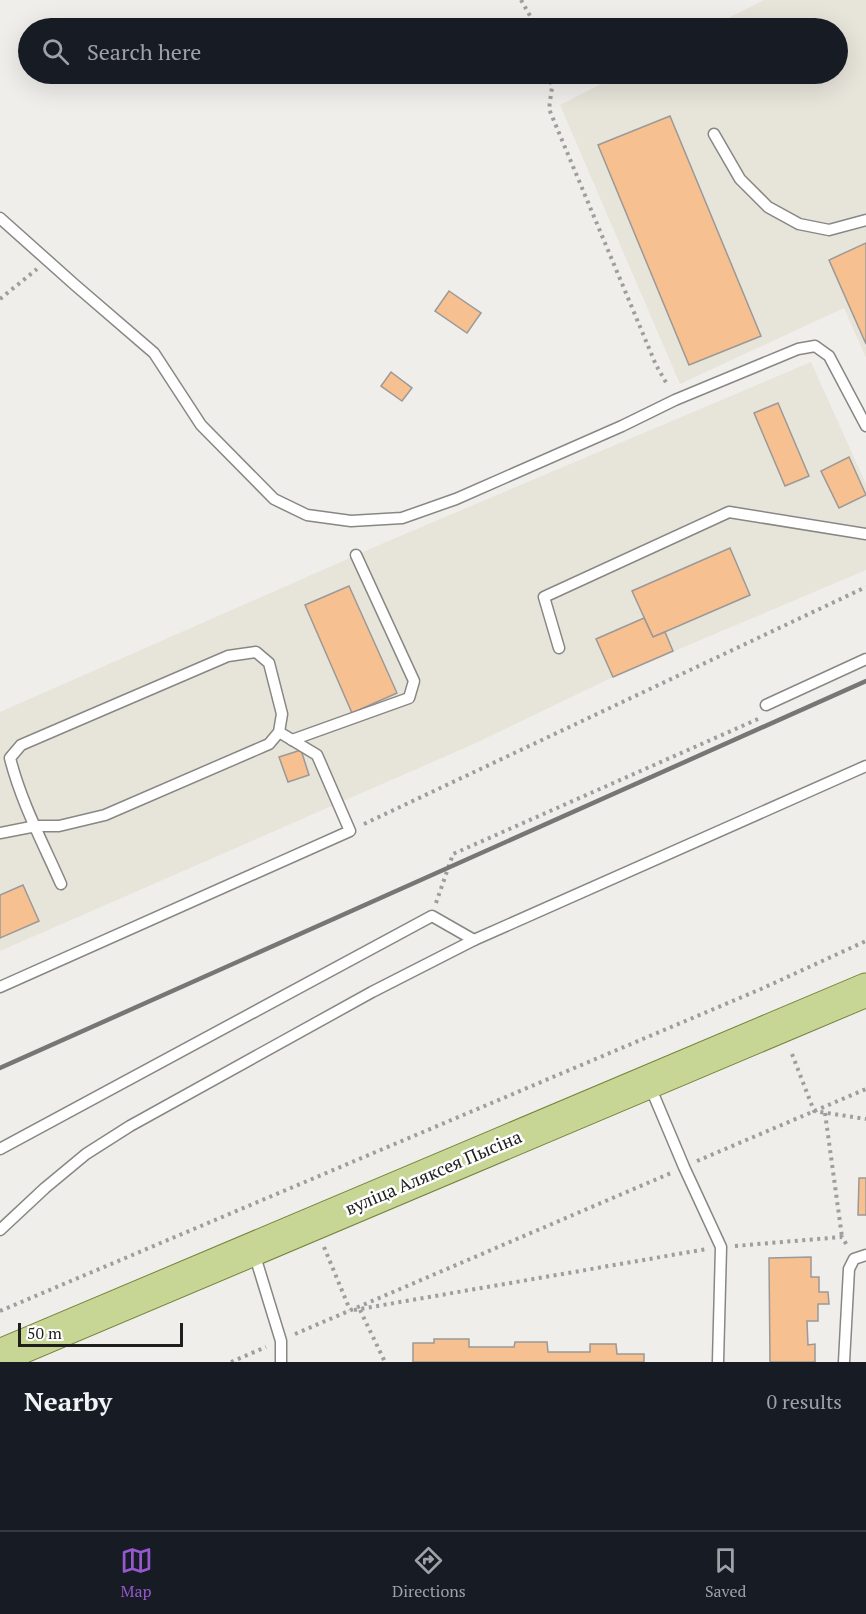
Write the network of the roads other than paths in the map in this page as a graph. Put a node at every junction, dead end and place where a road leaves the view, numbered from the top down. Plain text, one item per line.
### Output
1 (714, 134) dead end
2 (0, 218) edge
3 (866, 220) edge
4 (866, 426) edge
5 (866, 534) edge
6 (356, 555) dead end
7 (559, 648) dead end
8 (866, 659) edge
9 (766, 705) road end
10 (279, 732) junction
11 (292, 740) junction
12 (866, 766) edge
13 (36, 826) junction
14 (0, 833) edge
15 (61, 884) dead end
16 (474, 940) junction
17 (0, 987) edge
18 (866, 990) edge
19 (648, 1081) junction
20 (0, 1149) edge
21 (0, 1230) edge
22 (253, 1250) junction
23 (866, 1255) edge
24 (0, 1356) edge
25 (281, 1362) edge
26 (718, 1362) edge
27 (844, 1362) edge

1 - 3 lane
2 - 4 lane
5 - 7 lane
6 - 11 lane
8 - 9 lane
10 - 11 lane
10 - 13 lane
10 - 13 lane
11 - 17 lane
12 - 16 lane
13 - 14 lane
13 - 15 lane
16 - 20 lane
16 - 21 lane
18 - 19 main road, вуліца Аляксея Пысіна
19 - 22 main road, вуліца Аляксея Пысіна
19 - 26 lane
22 - 24 main road, вуліца Аляксея Пысіна
22 - 25 lane
23 - 27 lane

